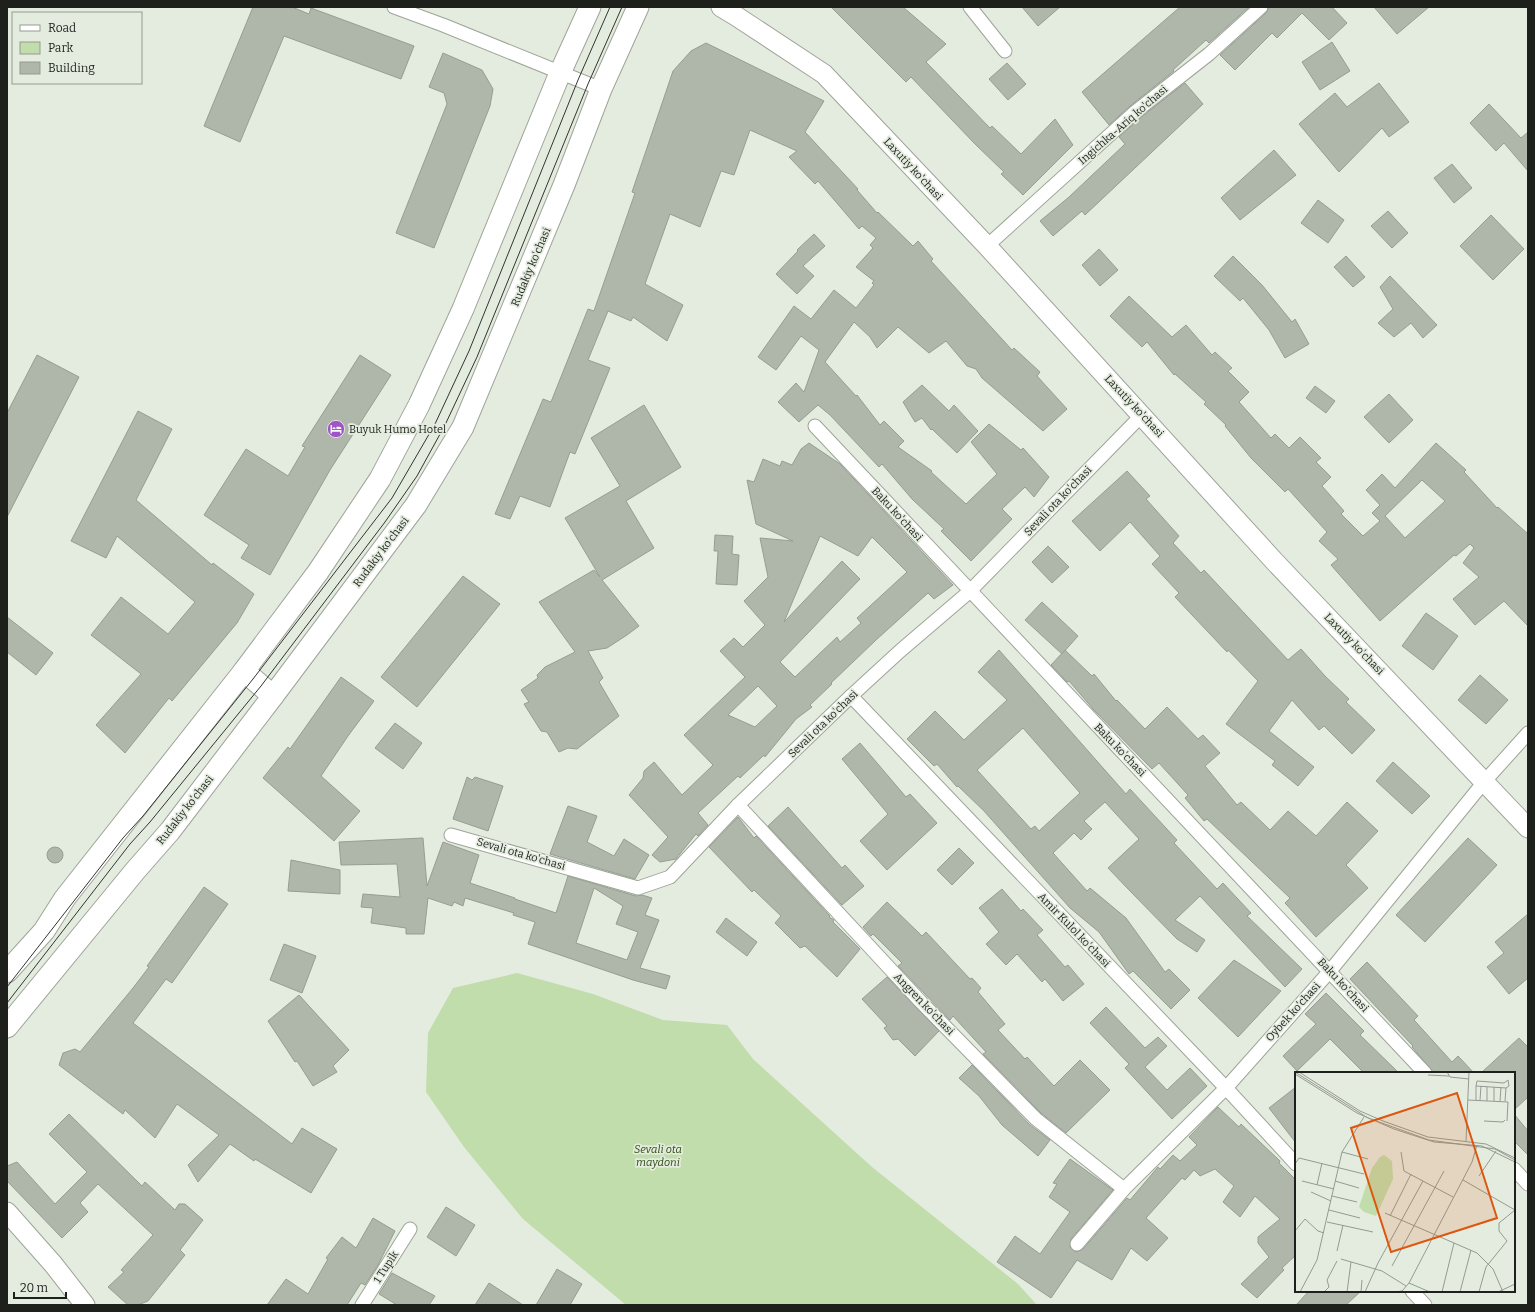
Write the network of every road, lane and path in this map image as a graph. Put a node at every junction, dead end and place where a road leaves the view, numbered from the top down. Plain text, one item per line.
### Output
1 (394, 7) edge
2 (590, 7) edge
3 (638, 7) edge
4 (721, 7) edge
5 (970, 7) edge
6 (1261, 7) edge
7 (1005, 51) dead end
8 (560, 72) junction
9 (601, 89) junction
10 (987, 246) junction
11 (1142, 415) junction
12 (815, 426) dead end
13 (969, 592) junction
14 (244, 671) junction
15 (274, 696) junction
16 (851, 696) junction
17 (1528, 733) edge
18 (1484, 782) junction
19 (738, 805) junction
20 (1528, 828) edge
21 (451, 835) dead end
22 (1330, 971) junction
23 (7, 972) edge
24 (7, 1027) edge
25 (1424, 1072) edge
26 (1226, 1088) junction
27 (1295, 1163) edge
28 (1515, 1170) edge
29 (1528, 1184) edge
30 (1124, 1189) junction
31 (7, 1212) edge
32 (410, 1229) dead end
33 (1077, 1244) dead end
34 (1413, 1292) edge
35 (85, 1305) edge
36 (362, 1305) edge
37 (1425, 1305) edge

1 - 8 street
2 - 8 main road
3 - 9 main road, Rudakiy ko'chasi
4 - 10 street, Laxutiy ko'chasi
5 - 7 street
6 - 10 street, Ingichka-Ariq ko'chasi
8 - 9 street
8 - 14 main road
9 - 15 main road, Rudakiy ko'chasi
10 - 11 street, Laxutiy ko'chasi
11 - 13 street, Sevali ota ko'chasi
11 - 18 street, Laxutiy ko'chasi
12 - 13 street, Baku ko'chasi
13 - 16 street, Sevali ota ko'chasi
13 - 22 street, Baku ko'chasi
14 - 15 main road
14 - 23 main road
15 - 24 main road, Rudakiy ko'chasi
16 - 19 street, Sevali ota ko'chasi
16 - 26 street, Amir Kulol ko'chasi
17 - 18 street, Oybek ko'chasi
18 - 20 street, Laxutiy ko'chasi
18 - 22 street, Oybek ko'chasi
19 - 21 street, Sevali ota ko'chasi
19 - 30 street, Angren ko'chasi
22 - 25 street, Baku ko'chasi
22 - 26 street, Oybek ko'chasi
26 - 27 street, Amir Kulol ko'chasi
26 - 30 street, Oybek ko'chasi
28 - 29 street
30 - 33 street, Oybek ko'chasi
31 - 35 street
32 - 36 street, 1 Tupik
34 - 37 street

